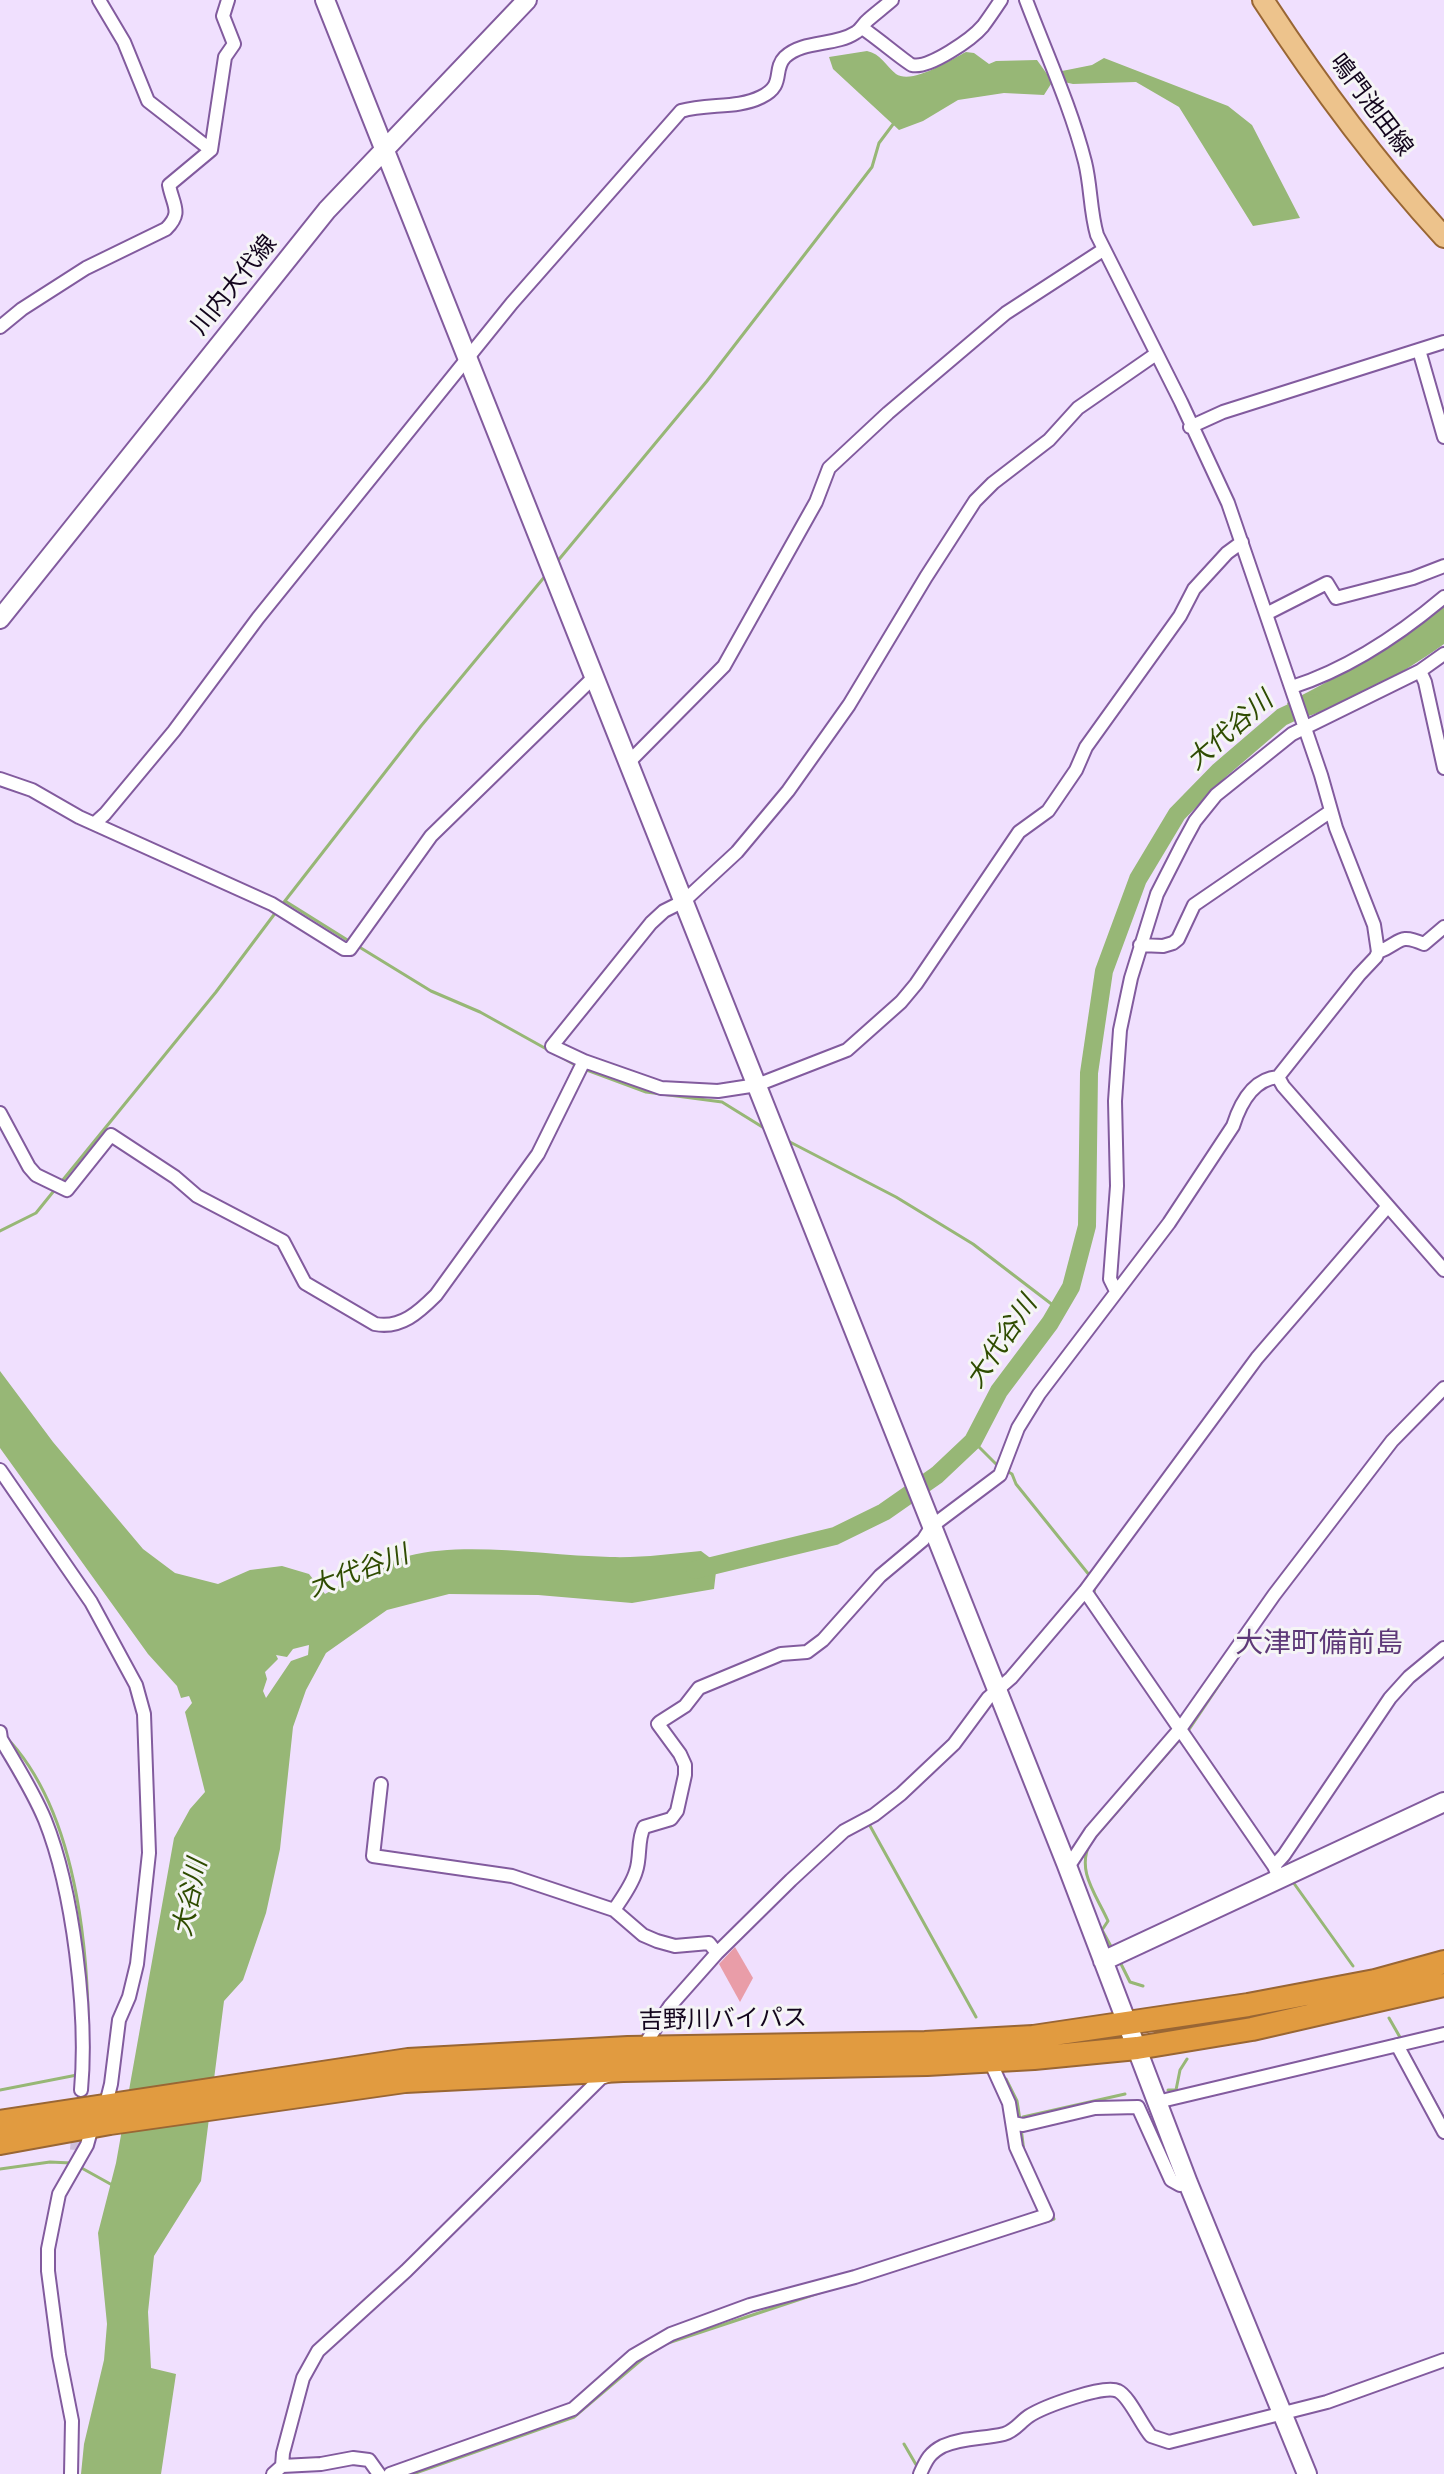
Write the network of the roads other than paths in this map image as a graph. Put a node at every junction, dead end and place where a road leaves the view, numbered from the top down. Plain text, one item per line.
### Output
1 (99, 0) edge
2 (228, 0) edge
3 (325, 0) edge
4 (527, 0) edge
5 (892, 0) edge
6 (1001, 0) edge
7 (1026, 0) edge
8 (1263, 0) edge
9 (862, 28) junction
10 (211, 150) junction
11 (384, 150) junction
12 (1444, 237) edge
13 (1103, 250) junction
14 (0, 327) edge
15 (1444, 342) edge
16 (1419, 350) junction
17 (1156, 354) junction
18 (469, 358) junction
19 (1190, 427) junction
20 (1444, 437) edge
21 (1242, 542) junction
22 (1444, 566) edge
23 (1444, 597) edge
24 (1266, 614) junction
25 (0, 619) edge
26 (1444, 654) edge
27 (1420, 671) junction
28 (594, 677) junction
29 (1293, 691) junction
30 (1304, 724) junction
31 (629, 762) junction
32 (1444, 768) edge
33 (0, 779) edge
34 (1331, 811) junction
35 (95, 823) junction
36 (684, 901) junction
37 (1444, 927) edge
38 (1140, 945) junction
39 (1378, 952) junction
40 (584, 1061) junction
41 (1278, 1077) junction
42 (757, 1085) junction
43 (0, 1113) edge
44 (1388, 1206) junction
45 (1444, 1270) edge
46 (1116, 1291) junction
47 (1444, 1388) edge
48 (0, 1470) edge
49 (930, 1521) junction
50 (1085, 1591) junction
51 (1444, 1648) edge
52 (997, 1689) junction
53 (1180, 1729) junction
54 (0, 1732) edge
55 (381, 1784) dead end
56 (1444, 1802) edge
57 (1066, 1863) junction
58 (1276, 1872) junction
59 (614, 1910) junction
60 (717, 1953) junction
61 (1103, 1961) junction
62 (1444, 1962) edge
63 (1444, 1985) edge
64 (1128, 2025) junction
65 (1444, 2034) edge
66 (1397, 2045) junction
67 (1137, 2048) junction
68 (626, 2059) junction
69 (989, 2059) junction
70 (81, 2090) tunnel mouth
71 (1157, 2102) junction
72 (106, 2114) junction
73 (0, 2122) edge
74 (1018, 2124) junction
75 (1444, 2132) edge
76 (0, 2143) edge
77 (76, 2150) tunnel mouth
78 (1188, 2183) junction
79 (55, 2210) junction
80 (1444, 2360) edge
81 (1283, 2413) junction
82 (278, 2470) edge
83 (71, 2474) edge
84 (379, 2474) edge
85 (390, 2474) edge
86 (920, 2474) edge
87 (1307, 2474) edge

1 - 10 street
2 - 10 street
3 - 11 street
4 - 11 street, 川内大代線
5 - 9 street
6 - 9 street
7 - 13 street
8 - 12 main road, 鳴門池田線
9 - 18 street
10 - 14 street
11 - 18 street
11 - 25 street, 川内大代線
13 - 17 street
13 - 31 street
15 - 16 street
16 - 19 street
16 - 20 street
17 - 19 street
17 - 36 street
18 - 28 street
18 - 35 street
19 - 21 street
21 - 24 street
21 - 42 street
22 - 24 street
23 - 29 street
24 - 29 street
26 - 27 street
27 - 30 street
27 - 32 street
28 - 31 street
28 - 35 street
29 - 30 street
30 - 34 street
30 - 38 street
31 - 36 street
33 - 35 street
34 - 38 street
34 - 39 street
36 - 40 street
36 - 42 street
37 - 39 street
38 - 46 street
39 - 41 street
40 - 42 street
40 - 43 street
41 - 44 street
41 - 46 street
42 - 49 street
44 - 45 street
44 - 50 street
46 - 49 street
47 - 53 street
48 - 72 street
49 - 52 street
49 - 59 street
50 - 52 street
50 - 53 street
51 - 58 street
52 - 57 street
52 - 60 street
53 - 57 street
53 - 58 street
54 - 70 street
55 - 59 street
56 - 58 street
57 - 61 street
58 - 61 street
59 - 60 street
60 - 68 street
61 - 64 street
62 - 64 highway, 吉野川バイパス
63 - 67 highway, 吉野川バイパス
64 - 67 street
64 - 68 highway, 吉野川バイパス
65 - 66 street
66 - 71 street
66 - 75 street
67 - 69 highway, 吉野川バイパス
67 - 71 street
68 - 69 highway, 吉野川バイパス
68 - 72 highway, 吉野川バイパス
68 - 82 street
69 - 74 street
71 - 78 street
72 - 73 highway, 吉野川バイパス
72 - 76 highway, 吉野川バイパス
72 - 79 street
74 - 78 street
74 - 85 street
77 - 79 street
78 - 81 street
79 - 83 street
80 - 81 street
81 - 86 street
81 - 87 street
82 - 84 street

